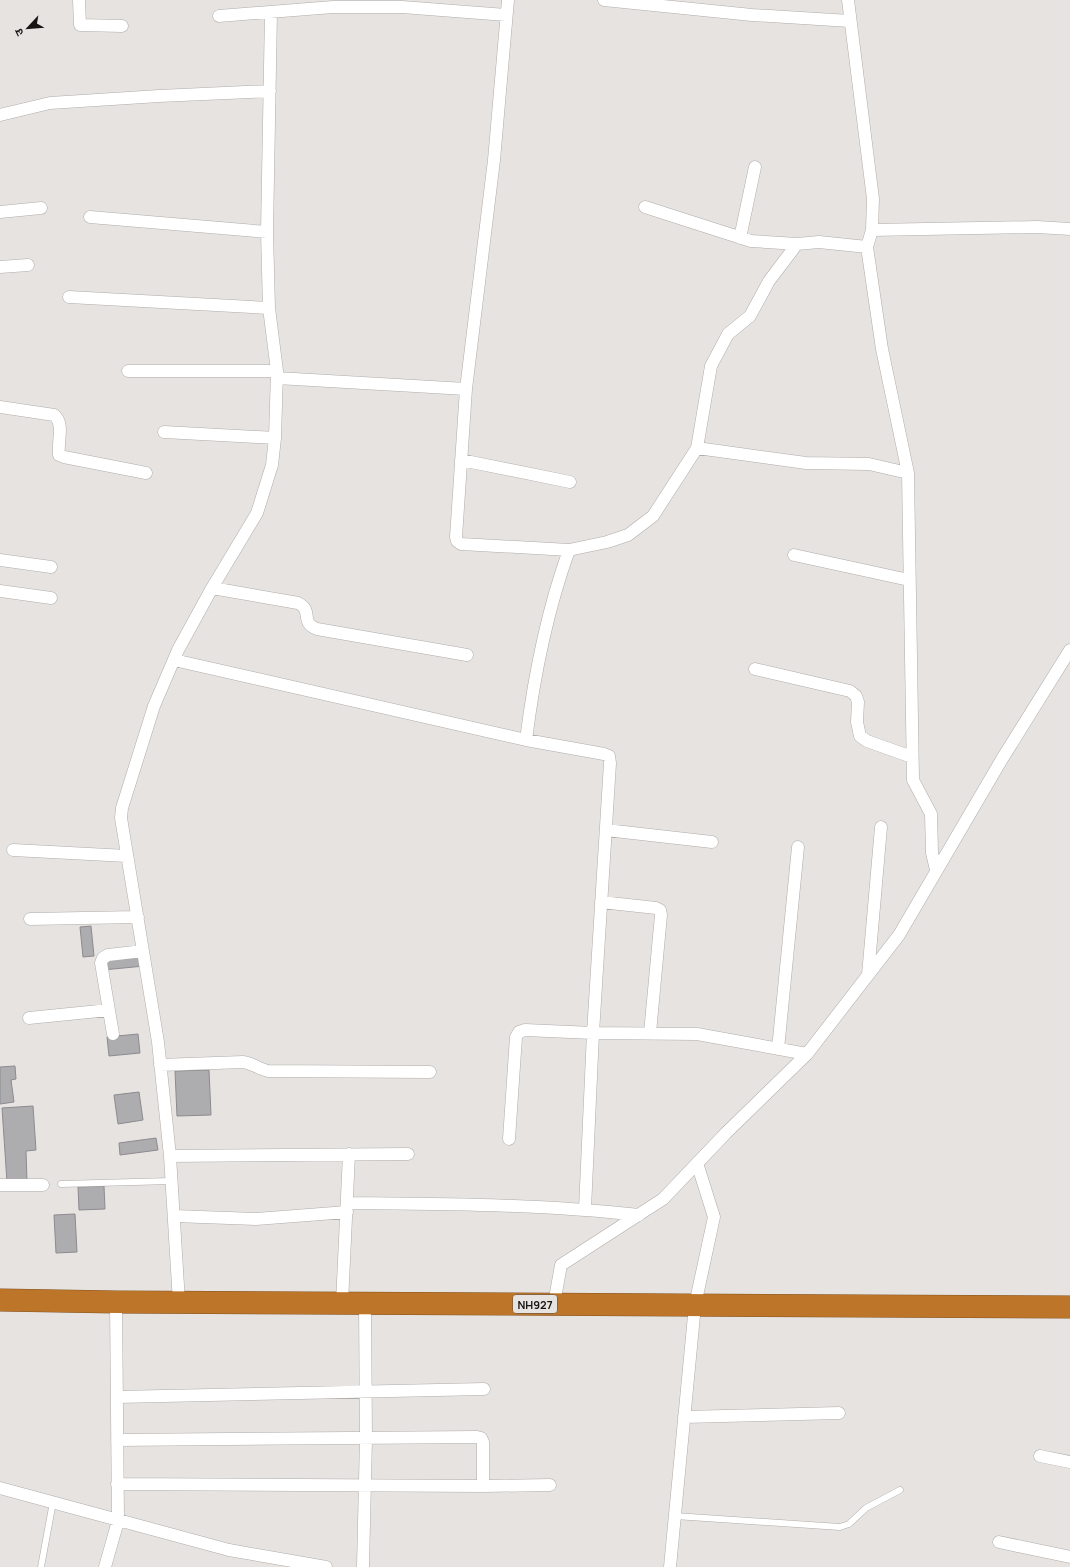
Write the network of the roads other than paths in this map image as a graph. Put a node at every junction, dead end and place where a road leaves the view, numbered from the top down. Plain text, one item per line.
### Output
1 (79, 0) edge
2 (508, 0) edge
3 (604, 0) edge
4 (848, 0) edge
5 (271, 12) junction
6 (506, 15) junction
7 (219, 16) dead end
8 (850, 21) junction
9 (122, 26) dead end
10 (270, 91) junction
11 (0, 115) edge
12 (755, 167) dead end
13 (645, 207) dead end
14 (41, 208) dead end
15 (0, 212) edge
16 (90, 217) dead end
17 (1070, 229) edge
18 (872, 230) junction
19 (267, 232) junction
20 (740, 238) junction
21 (797, 244) junction
22 (867, 247) junction
23 (28, 265) dead end
24 (0, 267) edge
25 (69, 297) dead end
26 (269, 308) junction
27 (128, 371) dead end
28 (277, 374) junction
29 (466, 390) junction
30 (0, 407) edge
31 (164, 432) dead end
32 (274, 438) junction
33 (697, 448) junction
34 (461, 460) junction
35 (146, 473) dead end
36 (908, 473) junction
37 (570, 482) dead end
38 (569, 550) junction
39 (794, 555) dead end
40 (0, 560) edge
41 (50, 567) dead end
42 (909, 580) junction
43 (212, 588) junction
44 (0, 591) edge
45 (51, 598) dead end
46 (1070, 650) edge
47 (467, 654) dead end
48 (174, 660) junction
49 (755, 669) dead end
50 (526, 740) junction
51 (912, 757) junction
52 (881, 827) dead end
53 (606, 830) junction
54 (712, 842) dead end
55 (798, 847) dead end
56 (13, 850) dead end
57 (127, 856) junction
58 (936, 870) junction
59 (601, 902) junction
60 (138, 917) junction
61 (30, 918) dead end
62 (143, 951) junction
63 (868, 975) junction
64 (109, 1010) junction
65 (29, 1018) dead end
66 (592, 1033) junction
67 (650, 1033) junction
68 (113, 1034) dead end
69 (778, 1049) junction
70 (807, 1054) junction
71 (160, 1065) junction
72 (430, 1072) dead end
73 (509, 1139) dead end
74 (349, 1154) junction
75 (408, 1154) dead end
76 (170, 1156) junction
77 (698, 1163) junction
78 (171, 1181) junction
79 (61, 1184) dead end
80 (0, 1185) edge
81 (43, 1185) dead end
82 (347, 1208) junction
83 (585, 1209) junction
84 (638, 1215) junction
85 (174, 1216) junction
86 (0, 1300) edge
87 (116, 1302) junction
88 (179, 1302) junction
89 (342, 1303) junction
90 (365, 1303) junction
91 (554, 1304) junction
92 (695, 1305) junction
93 (1070, 1307) edge
94 (484, 1389) dead end
95 (366, 1392) junction
96 (117, 1396) junction
97 (839, 1413) dead end
98 (684, 1417) junction
99 (366, 1438) junction
100 (117, 1440) junction
101 (1040, 1456) dead end
102 (1070, 1462) edge
103 (117, 1484) junction
104 (364, 1485) junction
105 (550, 1485) dead end
106 (483, 1486) junction
107 (0, 1488) edge
108 (900, 1490) dead end
109 (53, 1502) junction
110 (675, 1516) junction
111 (118, 1521) junction
112 (999, 1542) dead end
113 (1070, 1557) edge
114 (294, 1564) edge
115 (41, 1567) edge
116 (106, 1567) edge
117 (326, 1567) edge
118 (363, 1567) edge
119 (670, 1567) edge

1 - 9 street
2 - 6 street
3 - 8 street
4 - 8 street
5 - 6 street
5 - 7 street
5 - 10 street
6 - 29 street
8 - 18 street
10 - 11 street
10 - 19 street
12 - 20 street
13 - 20 street
14 - 15 street
16 - 19 street
17 - 18 street
18 - 22 street
19 - 26 street
20 - 21 street
21 - 22 street
21 - 33 street
22 - 36 street
23 - 24 street
25 - 26 street
26 - 28 street
27 - 28 street
28 - 29 street
28 - 32 street
29 - 34 street
30 - 35 street
31 - 32 street
32 - 43 street
33 - 36 street
33 - 38 street
34 - 37 street
34 - 38 street
36 - 42 street
38 - 50 street
39 - 42 street
40 - 41 street
42 - 51 street
43 - 47 street
43 - 48 street
44 - 45 street
46 - 58 street
48 - 50 street
48 - 57 street
49 - 51 street
50 - 53 street
51 - 58 street
52 - 63 street
53 - 54 street
53 - 59 street
55 - 69 street
56 - 57 street
57 - 60 street
58 - 63 street
59 - 66 street
59 - 67 street
60 - 61 street
60 - 62 street
62 - 64 street
62 - 71 street
63 - 70 street
64 - 65 street
64 - 68 street
66 - 67 street
66 - 73 street
66 - 83 street
67 - 69 street
69 - 70 street
70 - 77 street
71 - 72 street
71 - 76 street
74 - 75 street
74 - 76 street
74 - 82 street
76 - 78 street
77 - 84 street
77 - 92 street
78 - 79 lane
78 - 85 street
80 - 81 street
82 - 83 street
82 - 85 street
82 - 89 street
83 - 84 street
84 - 91 street
85 - 88 street
86 - 87 highway, NH927
87 - 88 highway, NH927
87 - 96 street
88 - 89 highway, NH927
89 - 90 highway, NH927
90 - 91 highway, NH927
90 - 95 street
91 - 92 highway, NH927
92 - 93 highway, NH927
92 - 98 street
94 - 95 street
95 - 96 street
95 - 99 street
96 - 100 street
97 - 98 street
98 - 110 street
99 - 100 street
99 - 104 street
99 - 106 street
100 - 103 street
101 - 102 street
103 - 104 street
103 - 111 street
104 - 106 street
104 - 118 street
105 - 106 street
107 - 109 street
108 - 110 lane
109 - 111 street
109 - 115 lane
110 - 119 street
111 - 114 street
111 - 116 street
112 - 113 street
114 - 117 street

